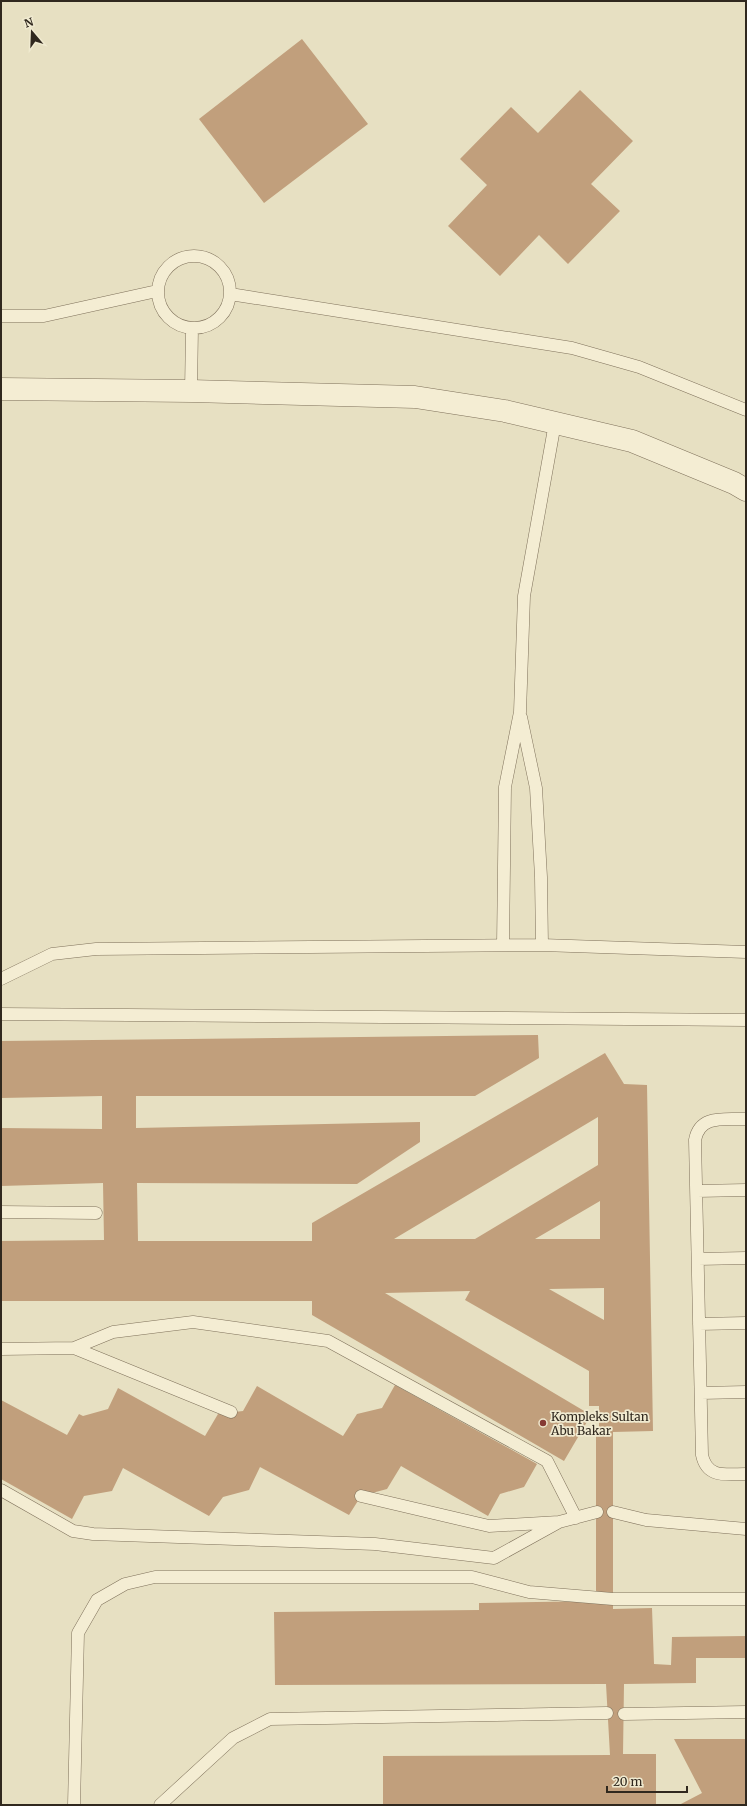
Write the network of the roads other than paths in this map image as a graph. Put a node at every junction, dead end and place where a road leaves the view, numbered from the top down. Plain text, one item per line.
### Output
1 (157, 291) junction
2 (230, 294) junction
3 (1, 316) edge
4 (192, 328) junction
5 (1, 389) edge
6 (191, 391) junction
7 (746, 410) edge
8 (555, 423) junction
9 (746, 490) edge
10 (520, 712) junction
11 (503, 944) junction
12 (542, 945) junction
13 (746, 952) edge
14 (1, 979) edge
15 (1, 1014) edge
16 (746, 1020) edge
17 (746, 1119) edge
18 (746, 1190) edge
19 (696, 1191) junction
20 (1, 1212) edge
21 (96, 1213) dead end
22 (746, 1258) edge
23 (698, 1259) junction
24 (746, 1323) edge
25 (699, 1324) junction
26 (74, 1348) junction
27 (1, 1349) edge
28 (746, 1392) edge
29 (700, 1393) junction
30 (231, 1412) dead end
31 (746, 1474) edge
32 (1, 1490) edge
33 (361, 1496) dead end
34 (597, 1512) dead end
35 (613, 1512) dead end
36 (576, 1518) junction
37 (559, 1522) junction
38 (746, 1529) edge
39 (746, 1599) edge
40 (746, 1712) edge
41 (607, 1713) dead end
42 (624, 1714) dead end
43 (74, 1805) edge
44 (160, 1805) edge

1 - 2 lane
1 - 3 lane
1 - 4 lane
2 - 4 lane
2 - 7 lane
4 - 6 lane
5 - 6 street
6 - 8 street
8 - 9 street
8 - 10 lane
10 - 11 lane
10 - 12 lane
11 - 12 lane
11 - 14 lane
12 - 13 lane
15 - 16 lane
17 - 19 lane
18 - 19 lane
19 - 23 lane
20 - 21 lane
22 - 23 lane
23 - 25 lane
24 - 25 lane
25 - 29 lane
26 - 27 lane
26 - 30 lane
26 - 36 lane
28 - 29 lane
29 - 31 lane
32 - 37 lane
33 - 37 lane
34 - 36 lane
35 - 38 lane
36 - 37 lane
39 - 43 lane
40 - 42 lane
41 - 44 lane

